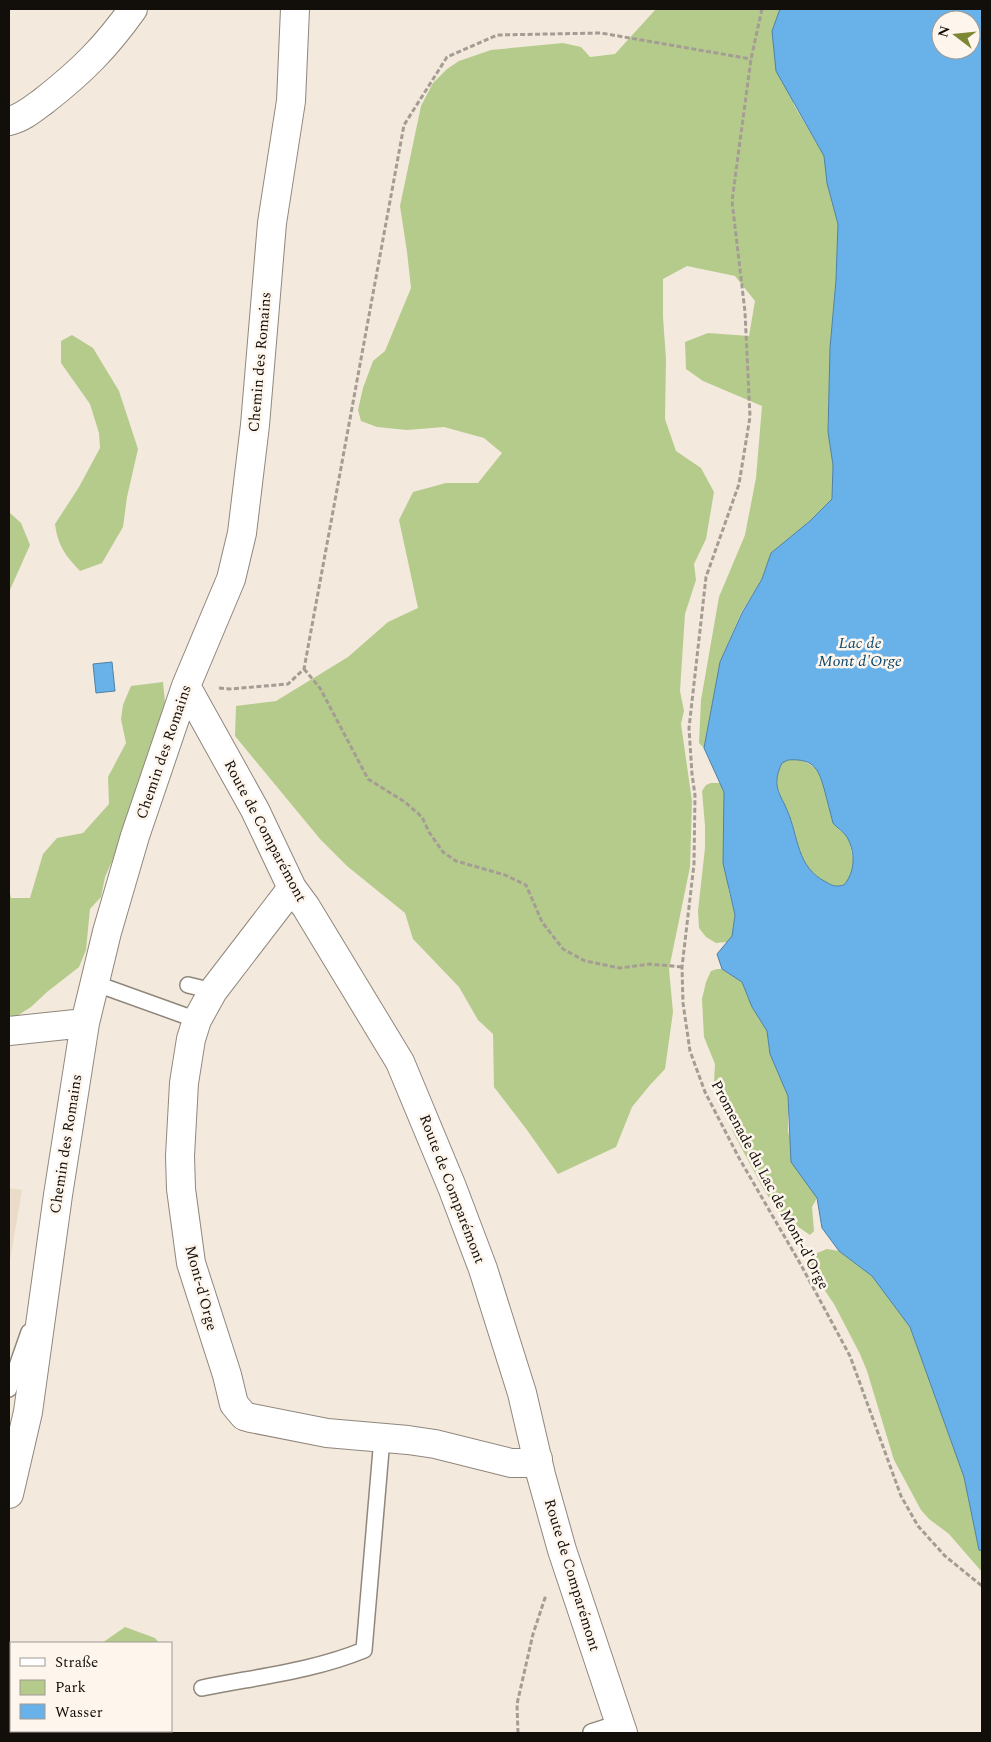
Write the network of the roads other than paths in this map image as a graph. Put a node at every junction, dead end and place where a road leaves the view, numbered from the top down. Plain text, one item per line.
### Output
1 (133, 9) edge
2 (295, 9) edge
3 (9, 121) edge
4 (186, 686) junction
5 (292, 888) junction
6 (94, 983) junction
7 (197, 1020) junction
8 (84, 1022) junction
9 (9, 1031) edge
10 (46, 1283) junction
11 (9, 1389) edge
12 (382, 1438) junction
13 (538, 1459) junction
14 (9, 1494) edge
15 (202, 1688) dead end
16 (621, 1728) edge
17 (591, 1732) dead end

1 - 3 street
2 - 4 street, Chemin des Romains
4 - 5 street, Route de Comparémont
4 - 6 street, Chemin des Romains
5 - 7 street, Mont-d'Orge
5 - 13 street, Route de Comparémont
6 - 7 lane
6 - 8 street, Chemin des Romains
7 - 12 street, Mont-d'Orge
8 - 9 street
8 - 10 street, Chemin des Romains
10 - 11 lane
10 - 14 street, Chemin des Romains
12 - 13 street, Mont-d'Orge
12 - 15 lane
13 - 16 street, Route de Comparémont
16 - 17 lane

